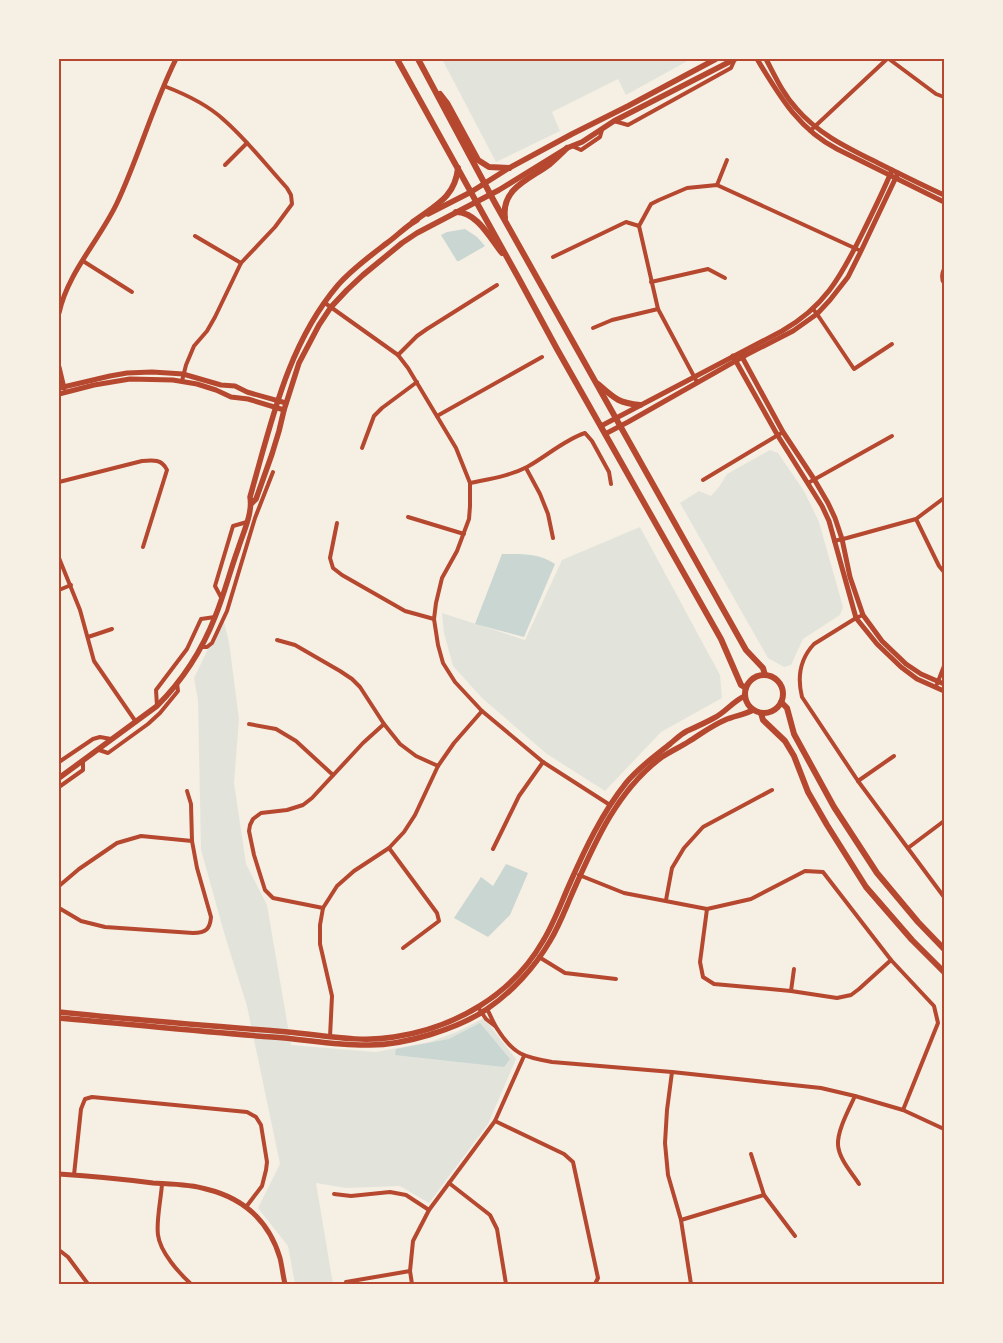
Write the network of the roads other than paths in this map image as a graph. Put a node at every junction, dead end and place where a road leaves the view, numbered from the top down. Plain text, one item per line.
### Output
1 (176, 59) edge
2 (397, 59) edge
3 (418, 59) edge
4 (716, 59) edge
5 (735, 59) edge
6 (757, 59) edge
7 (766, 59) edge
8 (888, 59) edge
9 (427, 74) junction
10 (164, 86) junction
11 (944, 97) edge
12 (614, 121) junction
13 (812, 128) junction
14 (572, 134) junction
15 (247, 143) junction
16 (569, 147) junction
17 (727, 160) dead end
18 (225, 165) dead end
19 (458, 168) junction
20 (509, 168) junction
21 (894, 174) junction
22 (484, 183) junction
23 (718, 185) junction
24 (471, 192) junction
25 (490, 194) junction
26 (944, 195) edge
27 (476, 202) junction
28 (944, 202) edge
29 (456, 212) junction
30 (413, 222) junction
31 (505, 222) junction
32 (639, 226) junction
33 (417, 233) junction
34 (195, 236) dead end
35 (397, 236) junction
36 (855, 248) junction
37 (861, 251) junction
38 (553, 257) dead end
39 (83, 261) junction
40 (241, 263) junction
41 (944, 269) edge
42 (518, 277) junction
43 (725, 278) dead end
44 (651, 282) junction
45 (944, 283) edge
46 (496, 286) dead end
47 (132, 292) dead end
48 (325, 303) junction
49 (331, 308) junction
50 (658, 309) junction
51 (813, 309) junction
52 (59, 313) edge
53 (818, 314) junction
54 (593, 328) dead end
55 (892, 344) dead end
56 (398, 355) junction
57 (741, 355) junction
58 (542, 357) dead end
59 (734, 358) junction
60 (59, 367) edge
61 (183, 374) junction
62 (694, 376) junction
63 (182, 381) junction
64 (417, 382) junction
65 (595, 382) junction
66 (697, 382) junction
67 (63, 389) edge
68 (59, 394) edge
69 (278, 401) junction
70 (640, 405) junction
71 (285, 407) junction
72 (276, 408) junction
73 (437, 416) junction
74 (615, 418) junction
75 (601, 426) junction
76 (620, 426) junction
77 (783, 432) junction
78 (605, 434) junction
79 (778, 436) junction
80 (892, 436) dead end
81 (362, 448) dead end
82 (526, 468) junction
83 (273, 472) dead end
84 (814, 478) junction
85 (703, 480) dead end
86 (59, 482) edge
87 (470, 483) junction
88 (808, 483) junction
89 (611, 484) dead end
90 (944, 498) edge
91 (251, 504) junction
92 (408, 517) dead end
93 (916, 519) junction
94 (247, 522) junction
95 (337, 523) dead end
96 (464, 534) junction
97 (553, 538) dead end
98 (842, 539) junction
99 (834, 540) junction
100 (240, 542) junction
101 (247, 544) junction
102 (143, 547) dead end
103 (59, 558) edge
104 (944, 572) edge
105 (71, 585) junction
106 (59, 590) edge
107 (222, 599) junction
108 (864, 615) junction
109 (215, 618) junction
110 (856, 618) junction
111 (434, 619) junction
112 (112, 629) dead end
113 (88, 638) junction
114 (277, 640) dead end
115 (202, 647) junction
116 (944, 666) edge
117 (765, 675) junction
118 (938, 682) junction
119 (177, 683) junction
120 (944, 684) edge
121 (746, 688) junction
122 (936, 688) junction
123 (944, 691) edge
124 (745, 696) junction
125 (781, 702) junction
126 (158, 706) junction
127 (752, 710) junction
128 (482, 711) junction
129 (761, 713) junction
130 (136, 722) junction
131 (249, 724) dead end
132 (384, 724) junction
133 (112, 739) junction
134 (98, 750) junction
135 (894, 756) dead end
136 (84, 760) junction
137 (59, 762) edge
138 (543, 762) junction
139 (438, 766) junction
140 (333, 775) junction
141 (59, 778) edge
142 (858, 780) junction
143 (59, 788) edge
144 (772, 790) dead end
145 (187, 791) dead end
146 (612, 806) junction
147 (944, 821) edge
148 (192, 841) junction
149 (389, 848) junction
150 (908, 848) junction
151 (493, 849) dead end
152 (577, 874) junction
153 (59, 886) edge
154 (944, 897) edge
155 (666, 900) junction
156 (59, 908) edge
157 (323, 908) junction
158 (707, 909) junction
159 (403, 948) dead end
160 (944, 950) edge
161 (537, 956) junction
162 (891, 960) junction
163 (794, 969) dead end
164 (944, 972) edge
165 (616, 979) dead end
166 (791, 991) junction
167 (483, 1008) junction
168 (59, 1012) edge
169 (59, 1018) edge
170 (330, 1039) junction
171 (524, 1056) junction
172 (672, 1072) junction
173 (855, 1096) junction
174 (902, 1110) junction
175 (495, 1121) junction
176 (944, 1129) edge
177 (751, 1154) dead end
178 (59, 1174) edge
179 (74, 1175) junction
180 (449, 1183) junction
181 (162, 1184) junction
182 (860, 1184) dead end
183 (334, 1194) dead end
184 (764, 1195) junction
185 (246, 1207) junction
186 (429, 1210) junction
187 (681, 1220) junction
188 (795, 1236) dead end
189 (59, 1250) edge
190 (410, 1271) junction
191 (346, 1282) dead end
192 (88, 1284) edge
193 (190, 1284) edge
194 (284, 1284) edge
195 (412, 1284) edge
196 (506, 1284) edge
197 (595, 1284) edge
198 (691, 1284) edge

1 - 10 street
2 - 19 main road
3 - 9 main road
4 - 14 main road
5 - 12 main road
5 - 12 street
6 - 13 street
7 - 13 street
8 - 11 street
8 - 13 street
9 - 20 main road
9 - 22 main road
10 - 15 street
10 - 39 street
12 - 16 main road
13 - 21 street
14 - 16 main road
14 - 20 main road
15 - 18 street
15 - 40 street
16 - 25 main road
16 - 31 main road
17 - 23 street
19 - 24 main road
19 - 30 main road
20 - 22 main road
21 - 26 street
21 - 28 street
21 - 36 street
21 - 37 street
22 - 24 main road
22 - 25 main road
23 - 32 street
23 - 36 street
24 - 27 main road
24 - 30 main road
25 - 27 main road
25 - 31 main road
27 - 29 main road
27 - 42 main road
29 - 33 main road
29 - 42 main road
30 - 35 main road
31 - 65 main road
32 - 38 street
32 - 44 street
33 - 35 main road
33 - 49 main road
34 - 40 street
35 - 48 main road
36 - 37 street
36 - 51 street
37 - 53 street
39 - 47 street
39 - 52 street
40 - 61 street
41 - 45 street
42 - 75 main road
43 - 44 street
44 - 50 street
46 - 56 street
48 - 49 street
48 - 69 main road
49 - 56 street
49 - 71 main road
50 - 54 street
50 - 62 street
51 - 53 street
51 - 57 street
53 - 55 street
53 - 57 street
56 - 64 street
57 - 59 street
57 - 77 street
58 - 73 street
59 - 62 street
59 - 66 street
59 - 79 street
60 - 67 street
61 - 63 street
61 - 67 street
61 - 69 street
62 - 66 street
62 - 70 street
63 - 67 street
63 - 72 street
64 - 73 street
64 - 81 street
65 - 70 main road
65 - 74 main road
66 - 76 street
67 - 68 street
69 - 71 street
69 - 72 main road
70 - 74 street
71 - 72 street
71 - 91 main road
72 - 91 main road
73 - 87 street
74 - 75 street
74 - 76 main road
75 - 78 main road
76 - 78 street
76 - 117 main road
77 - 79 street
77 - 84 street
78 - 121 main road
79 - 85 street
79 - 88 street
80 - 84 street
82 - 87 street
82 - 89 street
82 - 97 street
83 - 101 street
84 - 88 street
84 - 98 street
86 - 102 street
87 - 96 street
88 - 99 street
90 - 93 street
91 - 94 main road
92 - 96 street
93 - 98 street
93 - 104 street
94 - 100 main road
94 - 107 street
95 - 111 street
96 - 111 street
98 - 99 street
98 - 108 street
99 - 110 street
100 - 101 street
100 - 107 main road
101 - 115 street
103 - 105 street
105 - 106 street
105 - 113 street
107 - 109 main road
108 - 110 street
108 - 118 street
109 - 115 main road
109 - 126 street
110 - 122 street
110 - 142 street
111 - 128 street
112 - 113 street
113 - 130 street
114 - 132 street
115 - 119 main road
116 - 118 street
117 - 121 main road
117 - 125 main road
118 - 120 street
118 - 122 street
119 - 126 main road
119 - 134 street
121 - 124 main road
122 - 123 street
124 - 127 main road
124 - 146 main road
125 - 129 main road
125 - 160 main road
126 - 130 main road
127 - 129 main road
127 - 146 main road
128 - 138 street
128 - 139 street
129 - 164 main road
130 - 133 main road
131 - 140 street
132 - 139 street
132 - 140 street
133 - 134 main road
133 - 137 street
134 - 136 main road
135 - 142 street
136 - 141 main road
136 - 143 street
138 - 146 street
138 - 151 street
139 - 149 street
140 - 157 street
142 - 150 street
144 - 155 street
145 - 148 street
146 - 152 main road
147 - 150 street
148 - 153 street
148 - 156 street
149 - 157 street
149 - 159 street
150 - 154 street
152 - 155 street
152 - 161 main road
155 - 158 street
157 - 170 street
158 - 162 street
158 - 166 street
161 - 165 street
161 - 167 main road
162 - 166 street
162 - 174 street
163 - 166 street
167 - 170 main road
167 - 171 street
168 - 170 main road
169 - 170 main road
171 - 172 street
171 - 175 street
172 - 173 street
172 - 187 street
173 - 174 street
173 - 182 street
174 - 176 street
175 - 180 street
175 - 197 street
177 - 184 street
178 - 179 street
179 - 181 street
179 - 185 street
180 - 186 street
180 - 196 street
181 - 185 street
181 - 193 street
183 - 186 street
184 - 187 street
184 - 188 street
185 - 194 street
186 - 190 street
187 - 198 street
189 - 192 street
190 - 191 street
190 - 195 street

